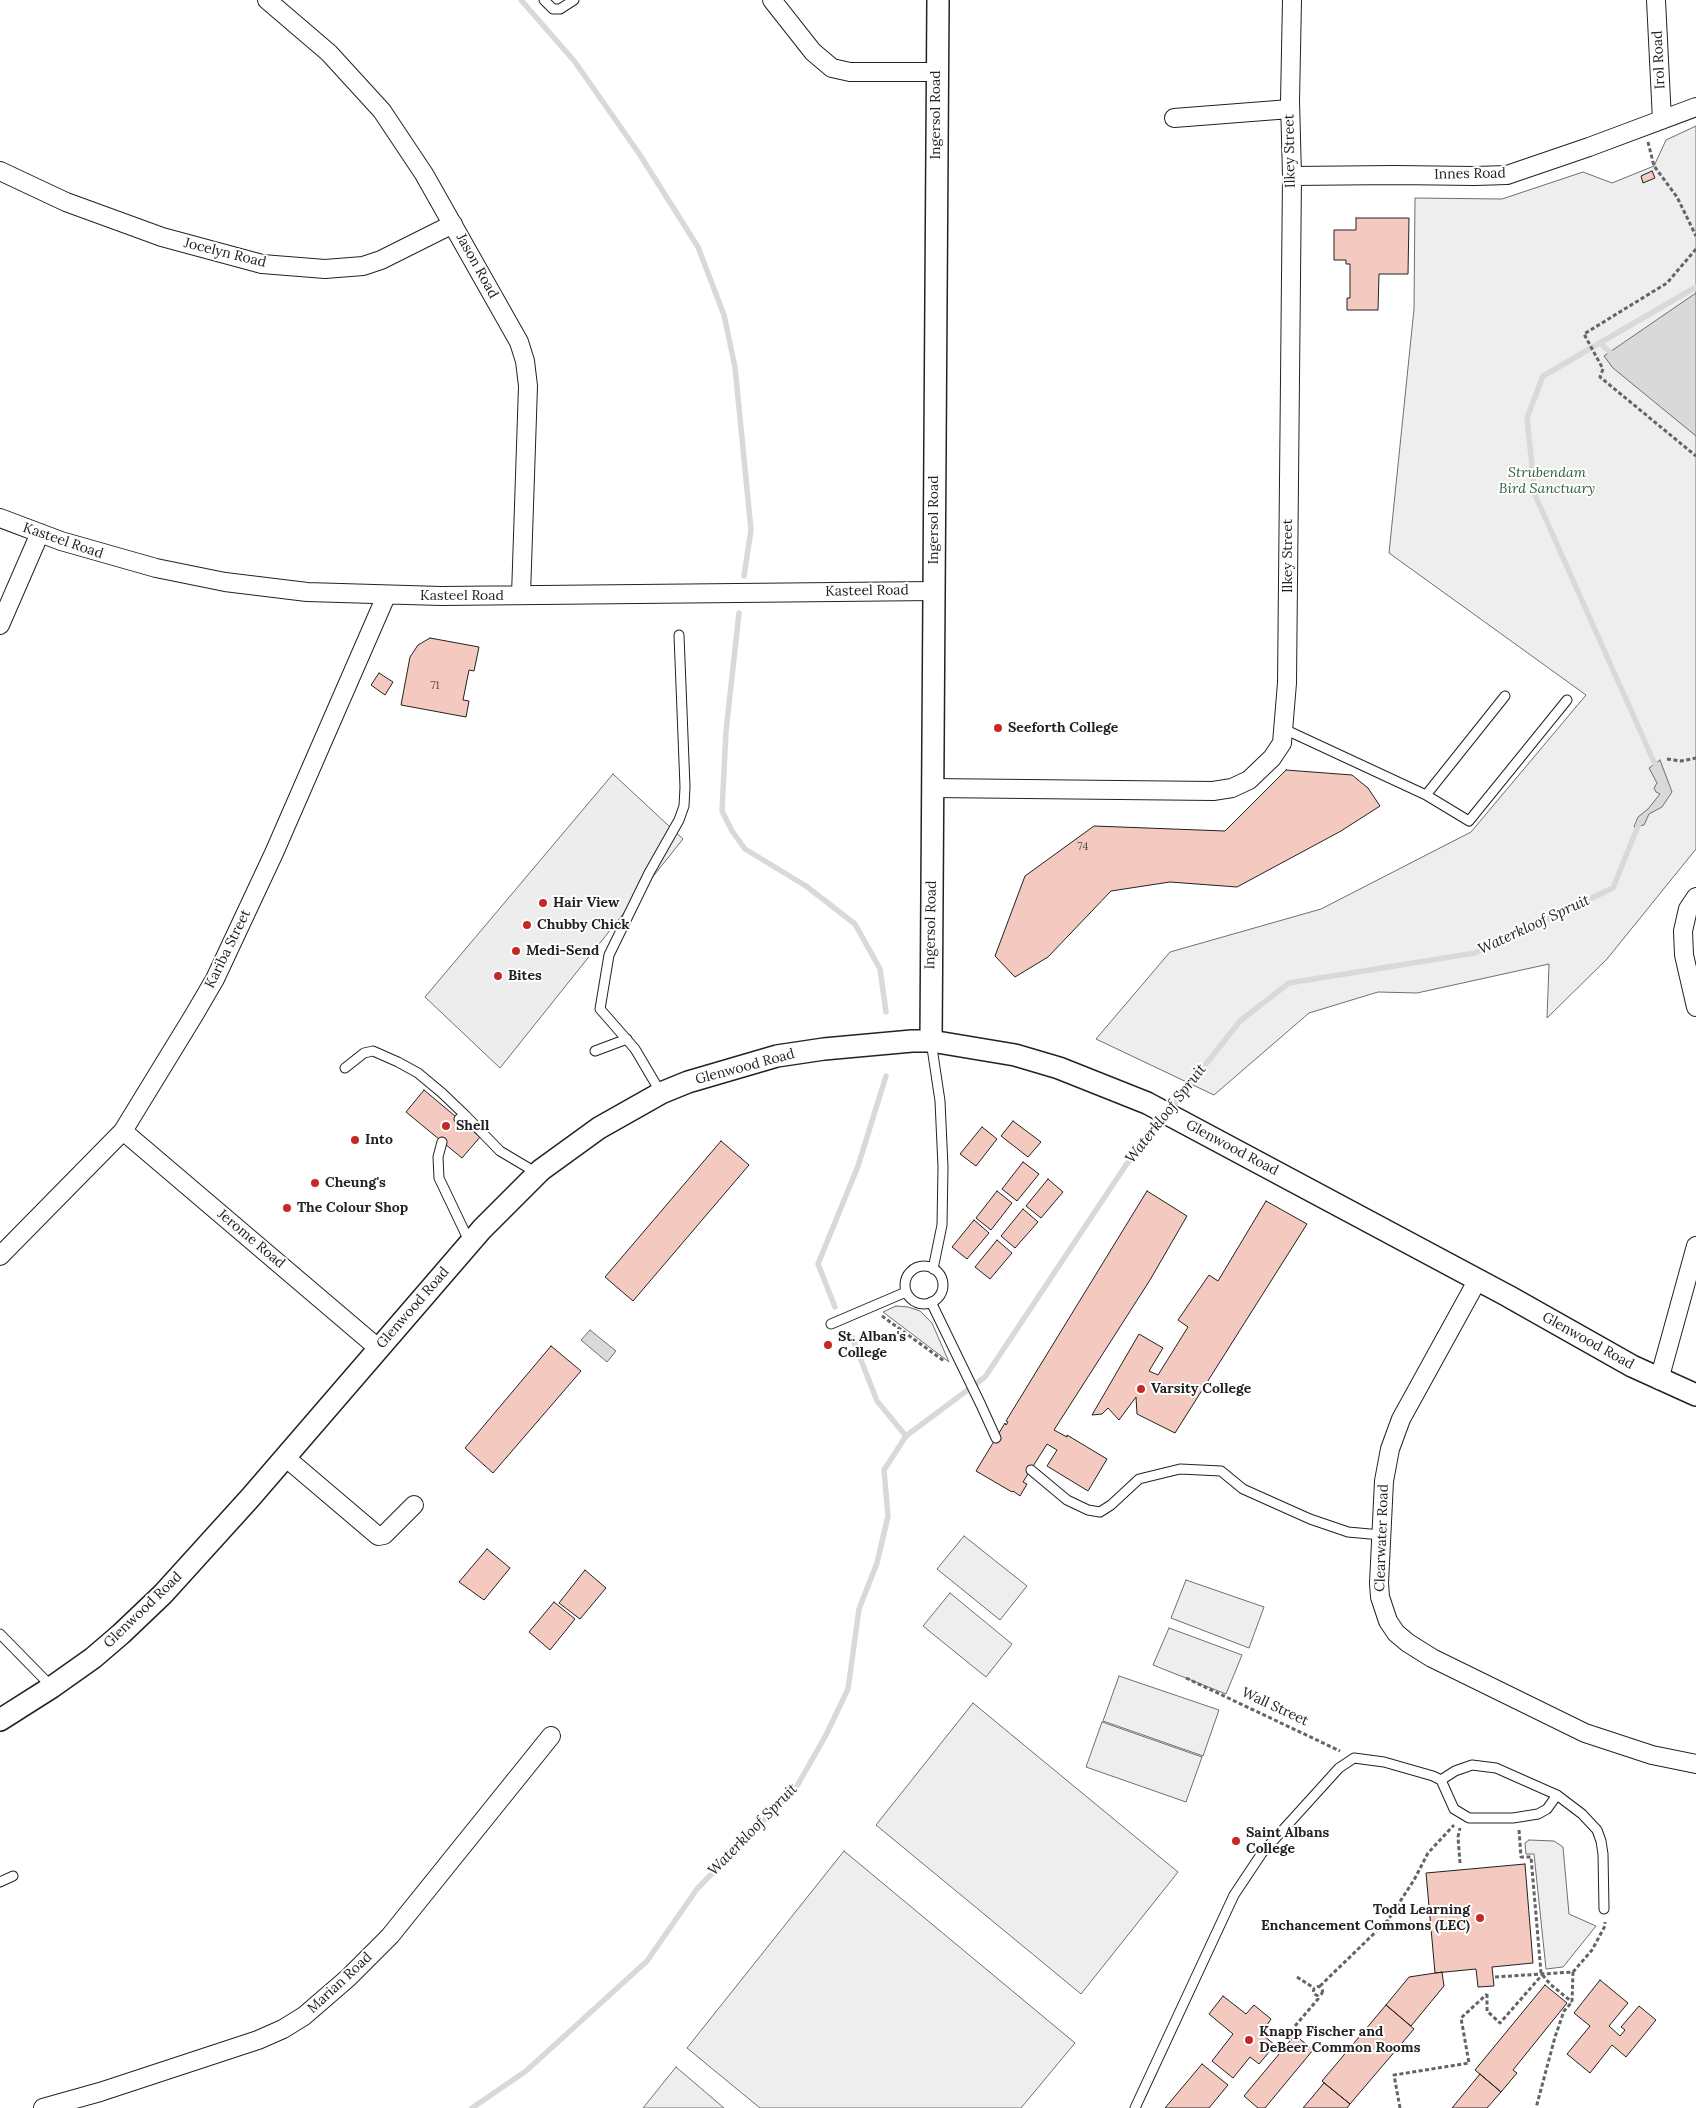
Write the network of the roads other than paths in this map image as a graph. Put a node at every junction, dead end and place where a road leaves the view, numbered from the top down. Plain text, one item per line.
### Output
1 (267, 0) edge
2 (544, 0) edge
3 (574, 0) edge
4 (772, 0) edge
5 (938, 0) edge
6 (1292, 0) edge
7 (1656, 0) edge
8 (937, 72) junction
9 (1696, 107) edge
10 (1290, 108) junction
11 (1174, 118) dead end
12 (1662, 120) junction
13 (0, 171) edge
14 (1292, 176) junction
15 (454, 224) junction
16 (0, 518) edge
17 (40, 533) junction
18 (934, 591) junction
19 (521, 595) junction
20 (386, 596) junction
21 (0, 625) edge
22 (679, 635) dead end
23 (1505, 696) dead end
24 (1567, 700) dead end
25 (1284, 728) junction
26 (932, 788) junction
27 (1426, 795) junction
28 (1696, 897) edge
29 (1696, 1007) edge
30 (627, 1039) junction
31 (932, 1041) junction
32 (595, 1051) dead end
33 (345, 1068) dead end
34 (661, 1093) junction
35 (123, 1131) junction
36 (442, 1142) dead end
37 (537, 1173) junction
38 (470, 1243) junction
39 (1696, 1246) edge
40 (0, 1256) edge
41 (933, 1269) junction
42 (1477, 1281) junction
43 (906, 1292) junction
44 (931, 1302) junction
45 (831, 1324) dead end
46 (378, 1348) junction
47 (1659, 1380) junction
48 (1696, 1395) edge
49 (996, 1438) dead end
50 (285, 1458) junction
51 (1031, 1470) dead end
52 (414, 1505) dead end
53 (1381, 1535) junction
54 (0, 1634) edge
55 (52, 1687) junction
56 (0, 1720) edge
57 (551, 1736) dead end
58 (1696, 1764) edge
59 (1441, 1780) junction
60 (1557, 1795) junction
61 (13, 1876) dead end
62 (0, 1882) edge
63 (1604, 1909) road end
64 (43, 2108) edge
65 (1135, 2108) edge

1 - 15 street, Jason Road
2 - 3 lane
4 - 8 street
5 - 8 street, Ingersol Road
6 - 10 street, Ilkey Street
7 - 12 street, Irol Road
8 - 18 street, Ingersol Road
9 - 12 street, Innes Road
10 - 11 street
10 - 14 street, Ilkey Street
12 - 14 street, Innes Road
13 - 15 street, Jocelyn Road
14 - 25 street, Ilkey Street
15 - 19 street, Jason Road
16 - 17 street, Kasteel Road
17 - 20 street, Kasteel Road
17 - 21 street
18 - 19 street, Kasteel Road
18 - 26 street, Ingersol Road
19 - 20 street, Kasteel Road
20 - 35 street, Kariba Street
22 - 30 lane
23 - 27 lane
24 - 27 lane
25 - 26 street, Ilkey Street
25 - 27 lane
26 - 31 street, Ingersol Road
28 - 29 street
30 - 32 lane
30 - 34 lane
31 - 34 street, Glenwood Road
31 - 41 lane
31 - 42 street, Glenwood Road
33 - 37 lane
34 - 37 street, Glenwood Road
35 - 40 street, Kariba Street
35 - 46 street, Jerome Road
36 - 38 lane
37 - 38 street, Glenwood Road
38 - 46 street, Glenwood Road
39 - 47 street
41 - 43 lane
41 - 44 lane
42 - 47 street, Glenwood Road
42 - 53 street, Clearwater Road
43 - 44 lane
43 - 45 lane
44 - 49 lane
46 - 50 street, Glenwood Road
47 - 48 street, Glenwood Road
50 - 52 street
50 - 55 street, Glenwood Road
51 - 53 lane
53 - 58 street, Clearwater Road
54 - 55 lane
55 - 56 street, Glenwood Road
57 - 64 street, Marian Road
59 - 60 lane
59 - 60 lane
59 - 65 lane
60 - 63 lane
61 - 62 lane

